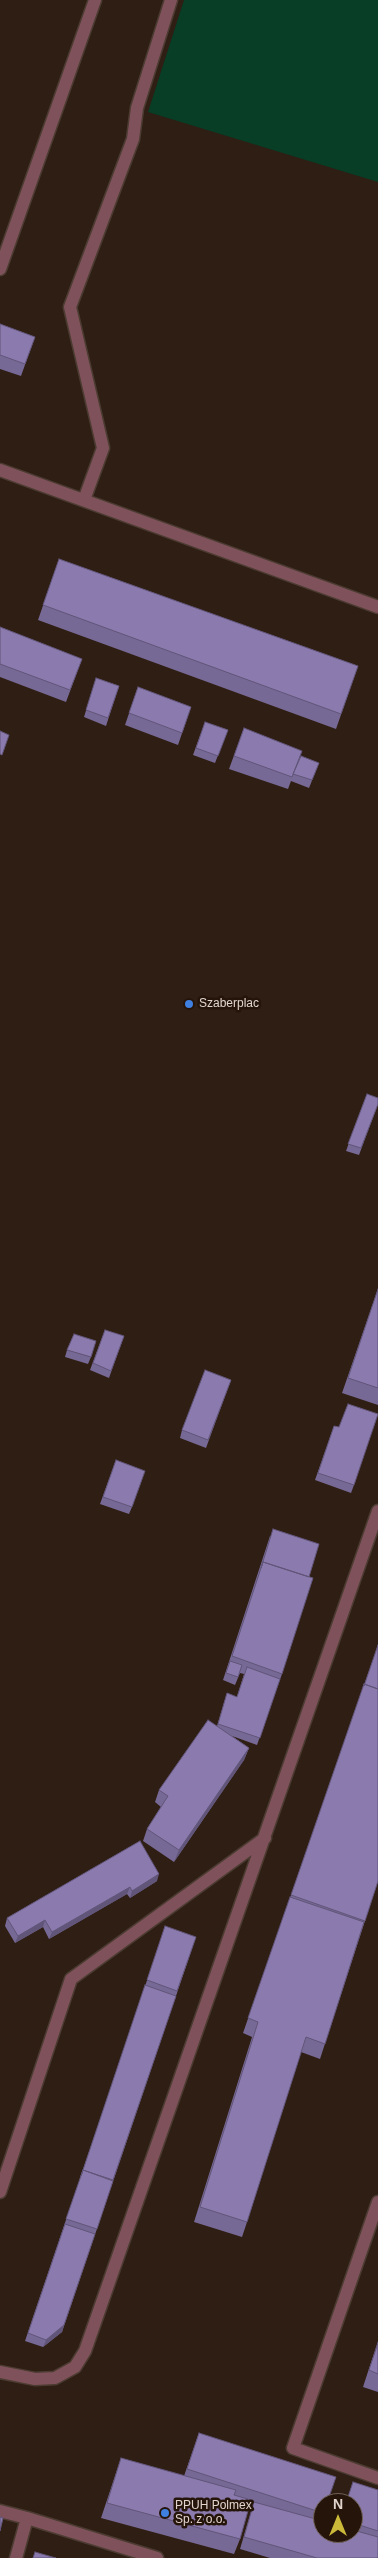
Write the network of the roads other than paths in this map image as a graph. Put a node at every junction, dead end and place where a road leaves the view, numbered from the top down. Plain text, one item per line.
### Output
1 (95, 0) edge
2 (171, 0) edge
3 (0, 269) edge
4 (0, 470) edge
5 (84, 500) junction
6 (378, 607) edge
7 (378, 1511) edge
8 (265, 1838) junction
9 (0, 2192) edge
10 (378, 2202) edge
11 (0, 2372) edge
12 (378, 2478) edge
13 (0, 2511) edge
14 (27, 2518) junction
15 (16, 2558) edge
16 (157, 2558) edge

1 - 3 lane
2 - 5 lane
4 - 5 lane
5 - 6 lane
7 - 8 lane
8 - 9 lane
8 - 11 lane
10 - 12 lane
13 - 14 lane
14 - 15 lane
14 - 16 lane

